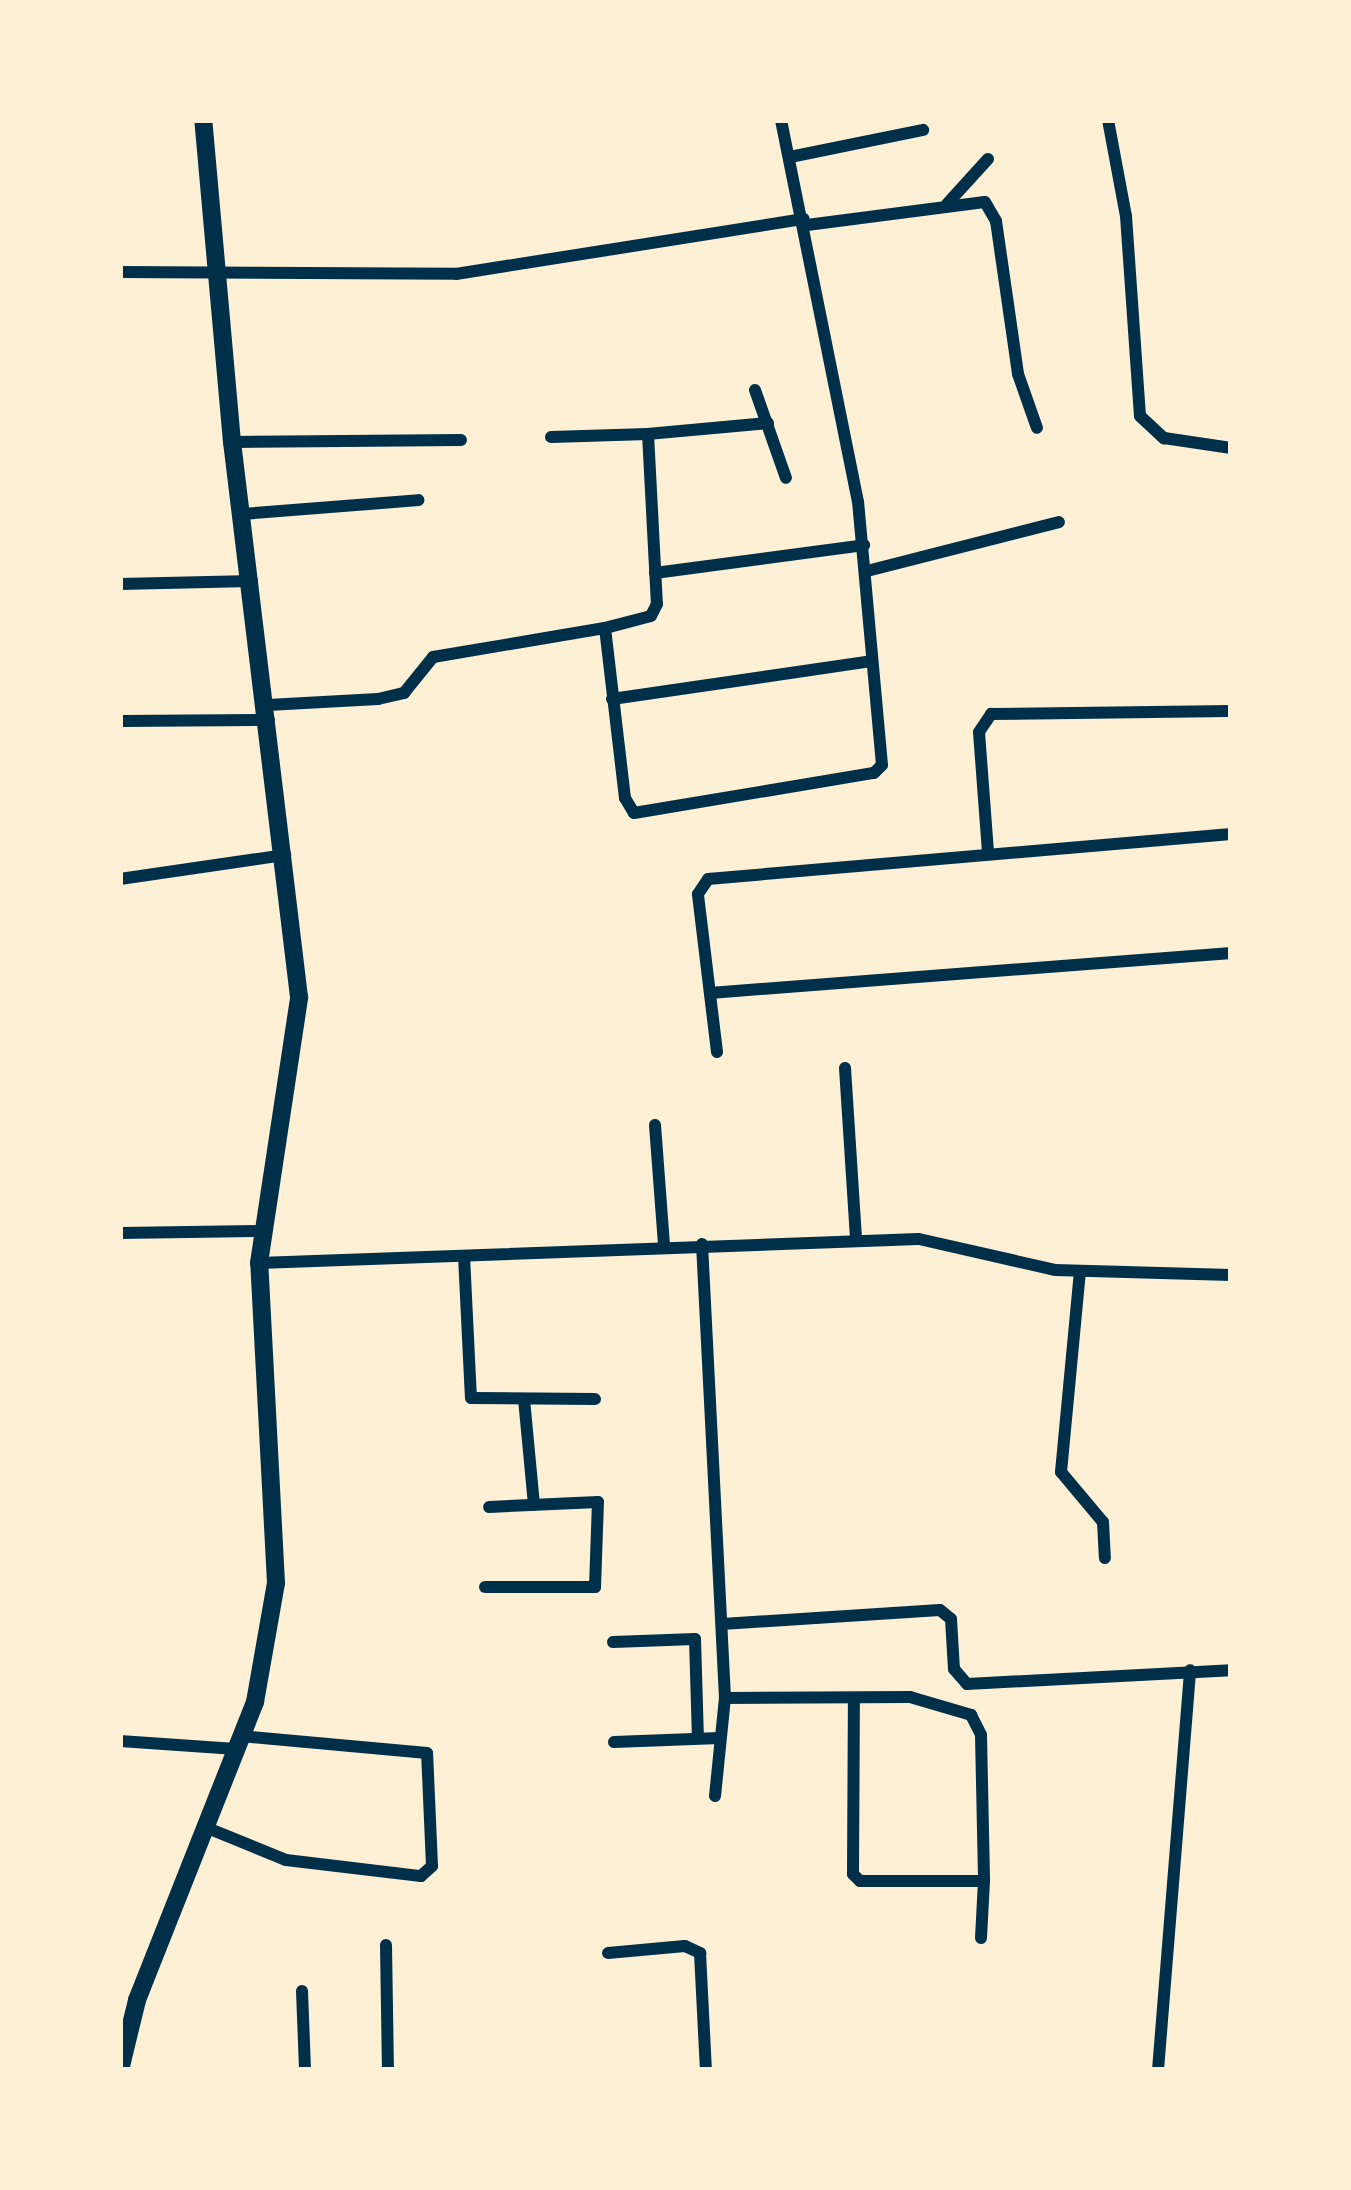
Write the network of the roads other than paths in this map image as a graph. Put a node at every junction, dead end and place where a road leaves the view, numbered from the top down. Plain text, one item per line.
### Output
1 (203, 120) edge
2 (781, 120) edge
3 (1108, 120) edge
4 (923, 130) dead end
5 (790, 157) junction
6 (988, 159) dead end
7 (947, 204) junction
8 (806, 222) junction
9 (219, 271) junction
10 (120, 272) edge
11 (755, 390) dead end
12 (768, 423) junction
13 (1036, 428) dead end
14 (648, 434) junction
15 (551, 436) dead end
16 (461, 440) dead end
17 (232, 442) junction
18 (1231, 448) edge
19 (786, 478) dead end
20 (418, 500) dead end
21 (242, 514) junction
22 (1059, 522) dead end
23 (864, 545) junction
24 (867, 571) junction
25 (655, 573) junction
26 (252, 581) junction
27 (120, 584) edge
28 (605, 628) junction
29 (871, 662) junction
30 (612, 699) junction
31 (1231, 711) edge
32 (269, 712) junction
33 (120, 721) edge
34 (1231, 834) edge
35 (988, 852) junction
36 (287, 855) junction
37 (120, 880) edge
38 (1231, 953) edge
39 (710, 992) junction
40 (717, 1052) dead end
41 (845, 1068) dead end
42 (655, 1125) dead end
43 (266, 1231) junction
44 (120, 1233) edge
45 (856, 1240) junction
46 (702, 1244) junction
47 (664, 1246) junction
48 (464, 1256) junction
49 (259, 1263) junction
50 (1080, 1271) junction
51 (1231, 1275) edge
52 (524, 1399) junction
53 (595, 1399) dead end
54 (535, 1505) junction
55 (489, 1507) dead end
56 (1106, 1558) dead end
57 (484, 1587) dead end
58 (722, 1624) junction
59 (613, 1642) dead end
60 (1190, 1670) junction
61 (1231, 1670) edge
62 (725, 1698) junction
63 (854, 1702) junction
64 (698, 1738) junction
65 (720, 1738) junction
66 (120, 1741) edge
67 (238, 1742) junction
68 (614, 1742) dead end
69 (715, 1796) dead end
70 (205, 1827) junction
71 (984, 1881) junction
72 (981, 1938) dead end
73 (386, 1945) dead end
74 (608, 1953) dead end
75 (302, 1991) dead end
76 (120, 2070) edge
77 (305, 2070) edge
78 (388, 2070) edge
79 (706, 2070) edge
80 (1158, 2070) edge

1 - 9 main road
2 - 5 street
3 - 18 street
4 - 5 street
5 - 8 street
6 - 7 street
7 - 8 street
7 - 13 street
8 - 9 street
8 - 23 street
9 - 10 street
9 - 17 main road
11 - 12 street
12 - 14 street
12 - 19 street
14 - 15 street
14 - 25 street
16 - 17 street
17 - 21 main road
20 - 21 street
21 - 26 main road
22 - 24 street
23 - 24 street
23 - 25 street
24 - 29 street
25 - 28 street
26 - 27 street
26 - 32 main road
28 - 30 street
28 - 32 street
29 - 30 street
29 - 30 street
31 - 35 street
32 - 33 street
32 - 36 main road
34 - 35 street
35 - 39 street
36 - 37 street
36 - 43 main road
38 - 39 street
39 - 40 street
41 - 45 street
42 - 47 street
43 - 44 street
43 - 49 main road
45 - 46 street
45 - 50 street
46 - 47 street
46 - 58 street
47 - 48 street
48 - 49 street
48 - 52 street
49 - 67 main road
50 - 51 street
50 - 56 street
52 - 53 street
52 - 54 street
54 - 55 street
54 - 57 street
58 - 60 street
58 - 62 street
59 - 64 street
60 - 61 street
60 - 80 street
62 - 63 street
62 - 65 street
63 - 71 street
63 - 71 street
64 - 65 street
64 - 68 street
65 - 69 street
66 - 67 street
67 - 70 main road
67 - 70 street
70 - 76 main road
71 - 72 street
73 - 78 street
74 - 79 street
75 - 77 street

